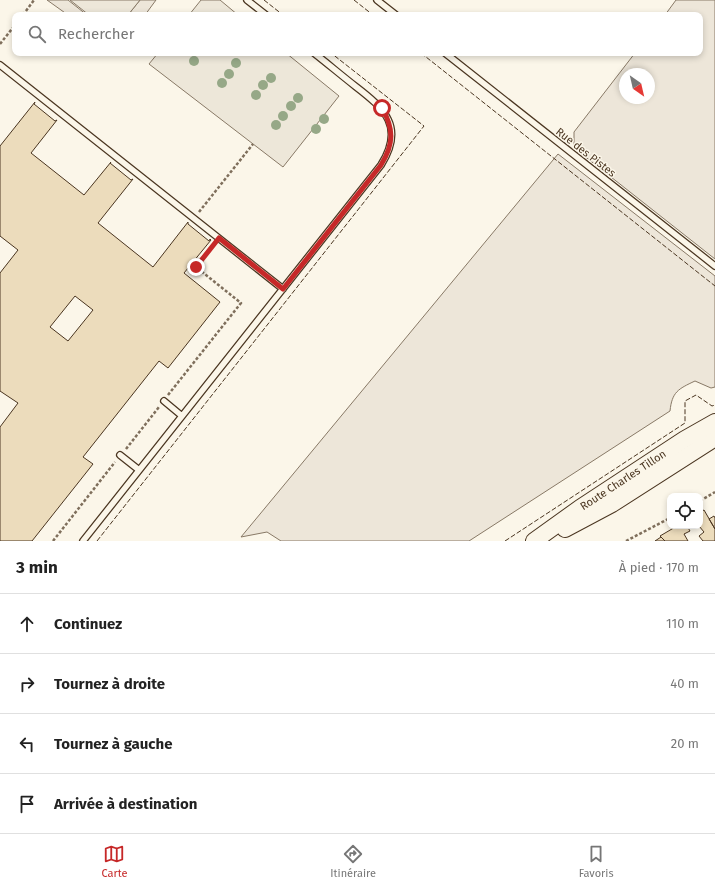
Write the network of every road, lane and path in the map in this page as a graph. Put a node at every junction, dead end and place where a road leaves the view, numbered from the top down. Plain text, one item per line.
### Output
1 (34, 0) edge
2 (247, 0) edge
3 (377, 0) edge
4 (25, 12) edge
5 (262, 12) edge
6 (392, 12) edge
7 (12, 29) edge
8 (0, 44) edge
9 (318, 56) edge
10 (449, 56) edge
11 (0, 65) edge
12 (253, 144) dead end
13 (194, 218) junction
14 (219, 238) junction
15 (715, 266) edge
16 (283, 289) junction
17 (164, 401) junction
18 (182, 416) junction
19 (715, 422) edge
20 (715, 438) edge
21 (120, 456) junction
22 (139, 470) junction
23 (715, 492) edge
24 (703, 499) edge
25 (667, 520) edge
26 (53, 541) edge
27 (83, 541) edge
28 (535, 541) edge
29 (626, 541) edge

1 - 4 path
2 - 5 lane
3 - 6 lane
7 - 8 path
9 - 16 lane
10 - 15 lane, Rue des Pistes
11 - 13 lane
12 - 13 path
13 - 14 lane
14 - 16 lane
14 - 17 path
16 - 18 lane
17 - 18 lane
17 - 21 path
18 - 22 lane
19 - 28 main road, Route Charles Tillon
20 - 28 main road
21 - 22 lane
21 - 26 path
22 - 27 lane
23 - 24 path
25 - 29 path

